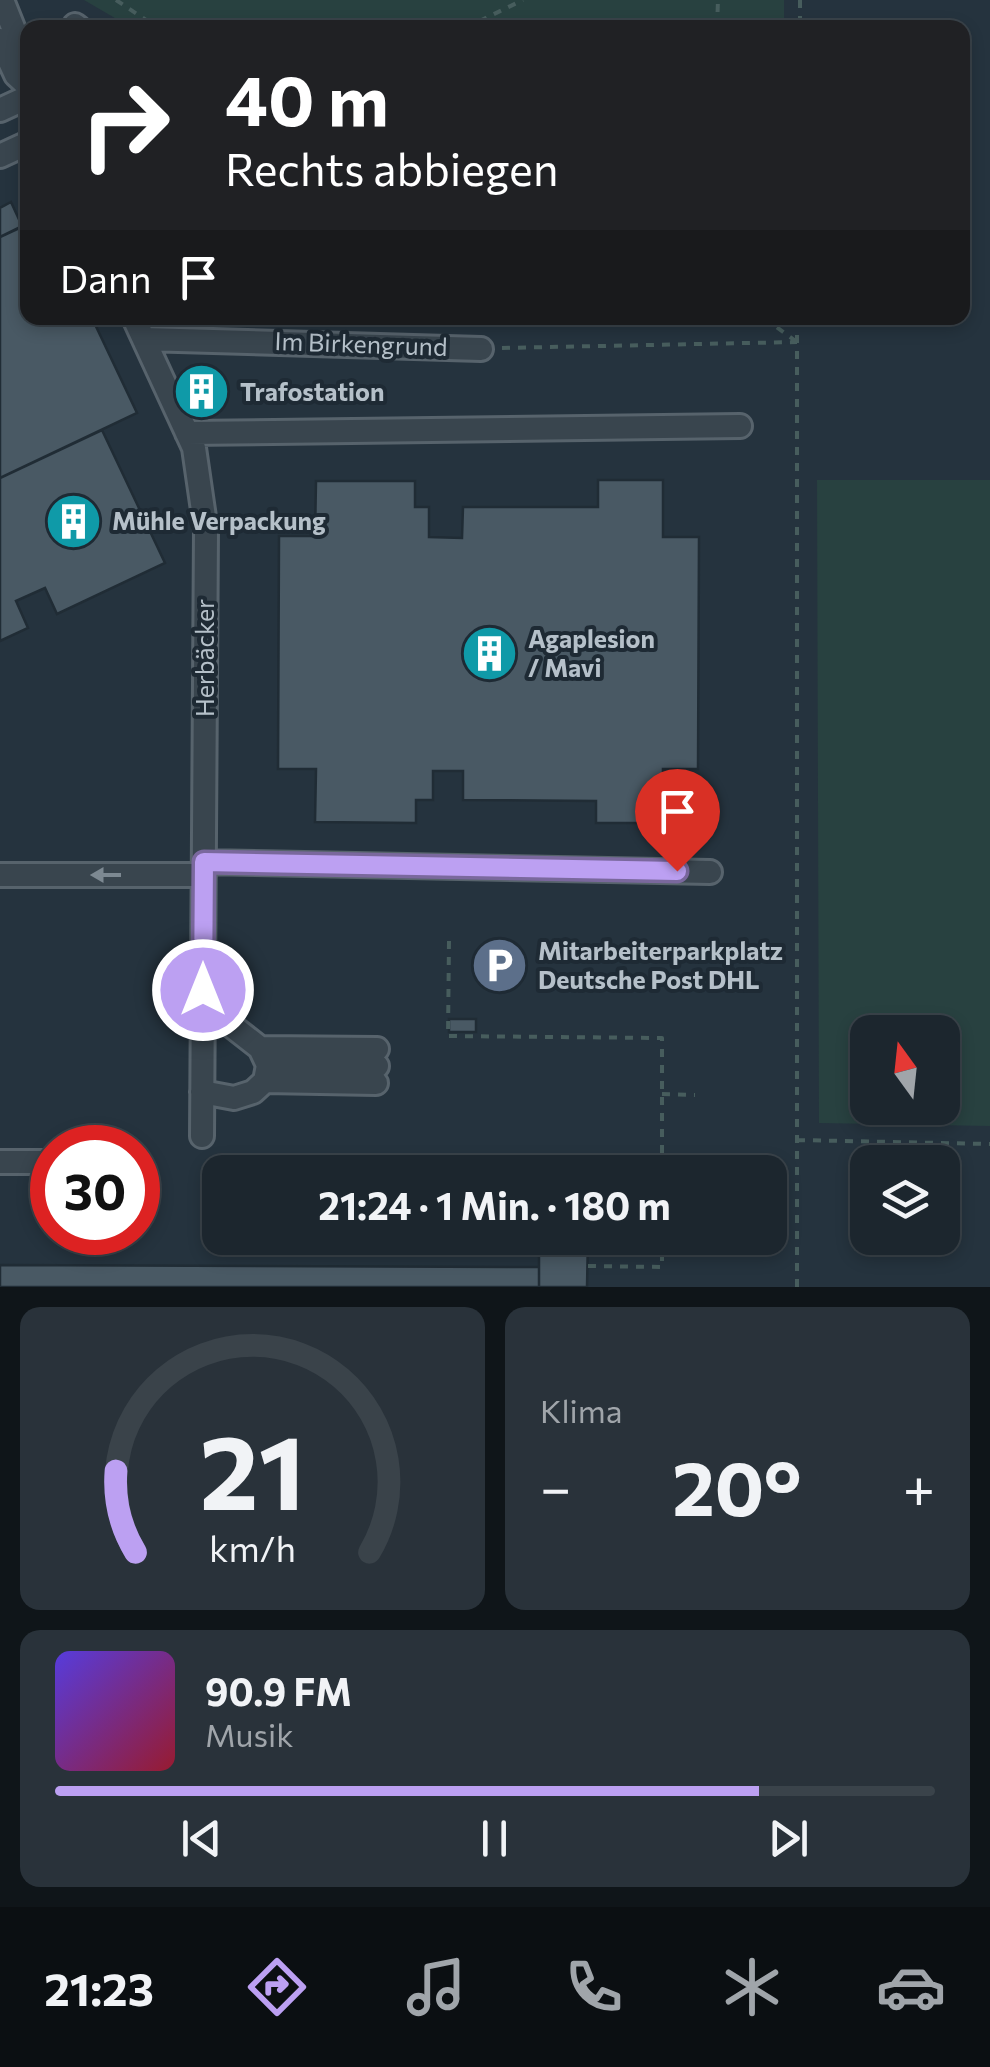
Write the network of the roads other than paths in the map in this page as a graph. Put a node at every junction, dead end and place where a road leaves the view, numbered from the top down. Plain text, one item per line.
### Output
1 (2, 4) edge
2 (0, 40) edge
3 (20, 46) edge
4 (20, 79) edge
5 (139, 328) edge
6 (481, 348) road end
7 (740, 426) dead end
8 (187, 433) junction
9 (204, 869) junction
10 (710, 872) dead end
11 (0, 875) edge
12 (203, 990) junction
13 (264, 1064) junction
14 (202, 1092) junction
15 (202, 1136) dead end
16 (0, 1162) edge
17 (30, 1162) edge

1 - 3 street
2 - 4 street
5 - 6 street, Im Birkengrund
5 - 8 street, Herbäcker
7 - 8 street
8 - 9 street, Herbäcker
9 - 10 street
9 -> 11 street
9 - 12 street, Herbäcker
12 - 13 street
12 - 14 street, Herbäcker
13 - 13 street
13 - 14 street
14 - 15 street, Herbäcker
16 - 17 street

